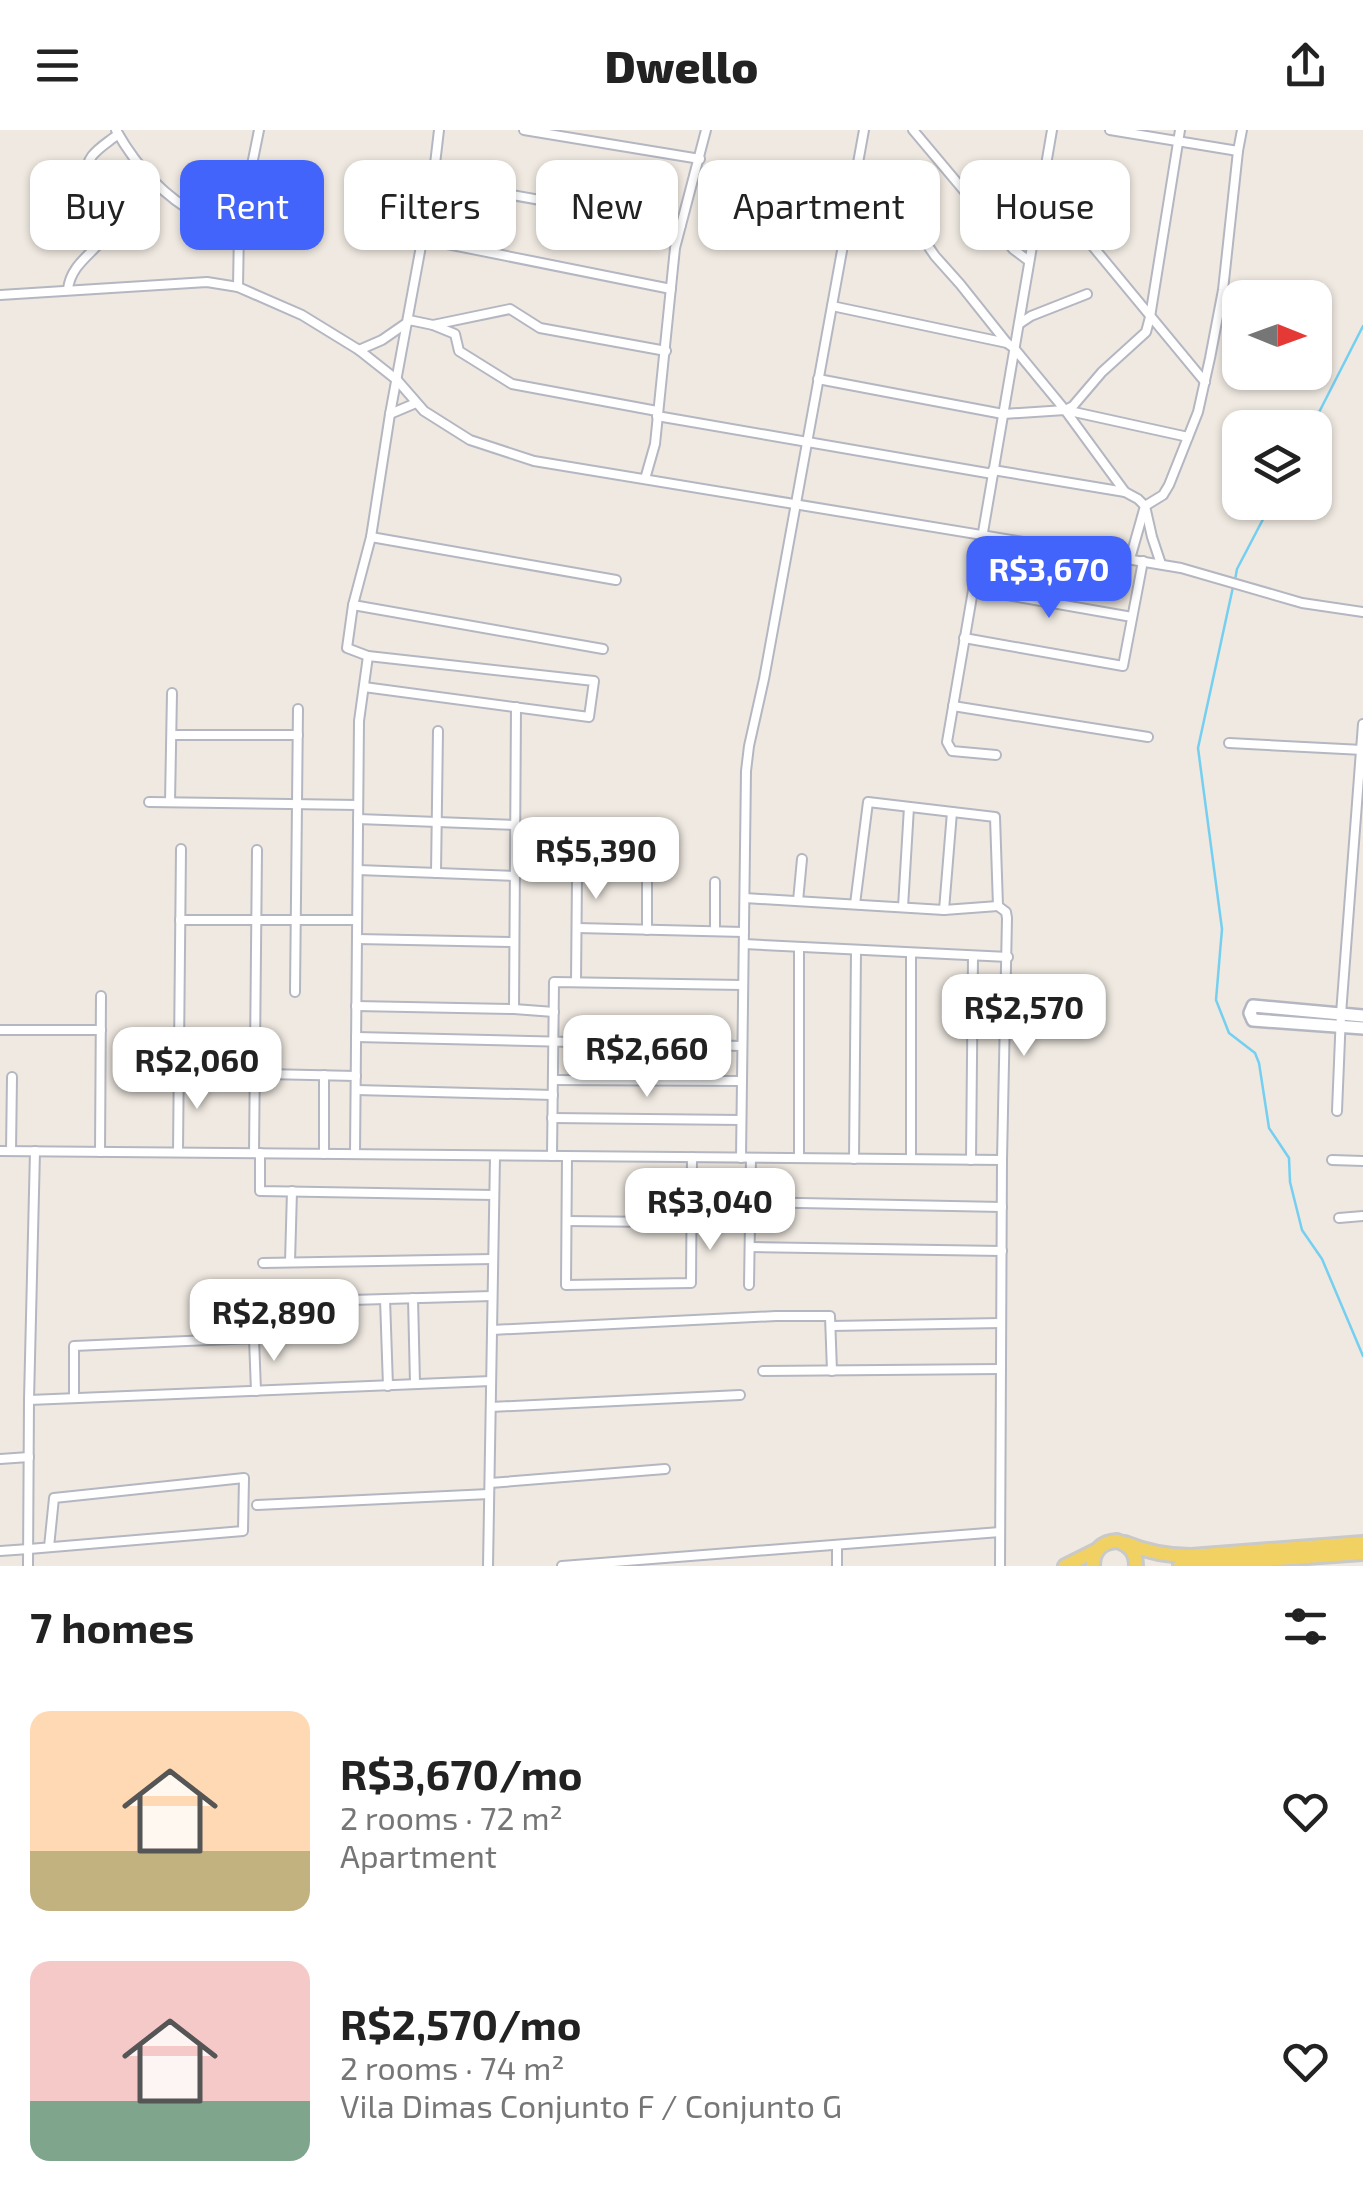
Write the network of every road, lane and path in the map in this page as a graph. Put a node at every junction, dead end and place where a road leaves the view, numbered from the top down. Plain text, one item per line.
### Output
1 (259, 130) edge
2 (439, 130) edge
3 (524, 130) edge
4 (706, 130) edge
5 (864, 130) edge
6 (912, 130) edge
7 (1052, 130) edge
8 (1112, 130) edge
9 (1180, 130) edge
10 (1242, 130) edge
11 (117, 132) edge
12 (1178, 141) junction
13 (1238, 151) junction
14 (700, 159) junction
15 (253, 160) edge
16 (435, 160) edge
17 (859, 160) edge
18 (1047, 160) edge
19 (516, 196) edge
20 (180, 202) edge
21 (682, 225) junction
22 (239, 250) edge
23 (420, 250) edge
24 (477, 250) edge
25 (842, 250) edge
26 (931, 250) edge
27 (1031, 250) edge
28 (1095, 250) edge
29 (1029, 261) junction
30 (238, 286) junction
31 (68, 289) junction
32 (671, 289) junction
33 (1088, 294) dead end
34 (0, 295) edge
35 (832, 306) junction
36 (1150, 317) junction
37 (408, 321) junction
38 (1018, 324) junction
39 (432, 325) junction
40 (1010, 345) junction
41 (359, 350) junction
42 (666, 351) junction
43 (1210, 358) junction
44 (1192, 367) junction
45 (818, 378) junction
46 (397, 380) junction
47 (1204, 382) junction
48 (416, 402) junction
49 (1065, 410) junction
50 (657, 413) junction
51 (390, 414) junction
52 (1004, 414) junction
53 (1188, 437) junction
54 (806, 442) junction
55 (993, 472) junction
56 (645, 479) junction
57 (1125, 492) junction
58 (795, 504) junction
59 (1145, 506) junction
60 (982, 535) junction
61 (371, 537) junction
62 (1130, 559) junction
63 (1143, 562) junction
64 (1162, 564) junction
65 (616, 580) dead end
66 (972, 590) junction
67 (352, 605) junction
68 (1363, 612) edge
69 (1132, 617) junction
70 (964, 638) junction
71 (603, 649) dead end
72 (368, 656) junction
73 (364, 687) junction
74 (172, 694) dead end
75 (953, 706) junction
76 (516, 707) junction
77 (298, 709) dead end
78 (1363, 724) edge
79 (438, 731) dead end
80 (172, 734) junction
81 (298, 735) junction
82 (1148, 736) dead end
83 (1229, 743) dead end
84 (1362, 750) edge
85 (996, 755) dead end
86 (150, 802) dead end
87 (170, 802) junction
88 (298, 803) junction
89 (358, 805) junction
90 (909, 807) junction
91 (952, 812) junction
92 (358, 819) junction
93 (437, 822) junction
94 (515, 826) junction
95 (181, 849) dead end
96 (257, 850) dead end
97 (802, 858) dead end
98 (358, 870) junction
99 (436, 873) junction
100 (515, 876) junction
101 (577, 876) dead end
102 (646, 880) dead end
103 (716, 882) dead end
104 (1351, 884) junction
105 (1363, 885) edge
106 (744, 898) junction
107 (798, 901) junction
108 (855, 904) junction
109 (998, 906) junction
110 (903, 907) junction
111 (944, 910) junction
112 (180, 920) junction
113 (256, 920) junction
114 (296, 920) junction
115 (357, 920) junction
116 (576, 928) junction
117 (647, 930) junction
118 (715, 931) junction
119 (744, 932) junction
120 (357, 939) junction
121 (514, 942) junction
122 (744, 944) junction
123 (800, 948) junction
124 (856, 950) junction
125 (911, 954) junction
126 (973, 957) junction
127 (1008, 958) junction
128 (576, 982) junction
129 (743, 985) junction
130 (294, 992) dead end
131 (101, 996) dead end
132 (356, 1006) junction
133 (514, 1009) junction
134 (554, 1012) junction
135 (1363, 1016) edge
136 (1341, 1020) junction
137 (1363, 1028) edge
138 (0, 1030) edge
139 (100, 1030) junction
140 (356, 1037) junction
141 (554, 1042) junction
142 (742, 1046) junction
143 (179, 1072) junction
144 (254, 1074) junction
145 (324, 1075) junction
146 (356, 1076) junction
147 (12, 1078) dead end
148 (553, 1080) junction
149 (742, 1081) junction
150 (356, 1090) junction
151 (553, 1095) junction
152 (1337, 1111) dead end
153 (552, 1118) junction
154 (741, 1120) junction
155 (0, 1151) edge
156 (12, 1151) junction
157 (35, 1151) junction
158 (100, 1152) junction
159 (178, 1152) junction
160 (257, 1153) junction
161 (324, 1154) junction
162 (355, 1154) junction
163 (495, 1156) junction
164 (552, 1156) junction
165 (568, 1156) junction
166 (692, 1158) junction
167 (746, 1158) junction
168 (799, 1158) junction
169 (854, 1159) junction
170 (911, 1159) junction
171 (971, 1160) junction
172 (1002, 1160) junction
173 (1332, 1160) dead end
174 (1363, 1161) edge
175 (292, 1191) junction
176 (494, 1195) junction
177 (750, 1202) junction
178 (1002, 1207) junction
179 (1363, 1216) edge
180 (1339, 1218) dead end
181 (567, 1221) junction
182 (692, 1222) junction
183 (750, 1223) junction
184 (750, 1247) junction
185 (1002, 1252) junction
186 (493, 1260) junction
187 (290, 1262) junction
188 (263, 1263) dead end
189 (749, 1286) dead end
190 (492, 1296) junction
191 (414, 1298) junction
192 (385, 1299) junction
193 (280, 1302) dead end
194 (831, 1321) junction
195 (1001, 1323) junction
196 (492, 1330) junction
197 (1001, 1370) junction
198 (763, 1371) dead end
199 (832, 1371) junction
200 (491, 1381) junction
201 (415, 1384) junction
202 (388, 1386) junction
203 (256, 1391) junction
204 (740, 1395) dead end
205 (74, 1398) junction
206 (29, 1400) junction
207 (491, 1407) junction
208 (29, 1456) junction
209 (0, 1458) edge
210 (665, 1468) dead end
211 (490, 1484) junction
212 (489, 1494) junction
213 (257, 1504) dead end
214 (1000, 1532) junction
215 (1125, 1543) junction
216 (1363, 1543) edge
217 (837, 1545) junction
218 (49, 1547) junction
219 (28, 1549) junction
220 (1097, 1550) junction
221 (0, 1551) edge
222 (1363, 1554) edge
223 (689, 1561) edge
224 (1339, 1561) edge
225 (1278, 1563) edge
226 (1223, 1565) edge
227 (28, 1566) edge
228 (488, 1566) edge
229 (562, 1566) edge
230 (837, 1566) edge
231 (1000, 1566) edge
232 (1065, 1566) edge
233 (1093, 1566) edge
234 (1136, 1566) edge
235 (1180, 1566) edge

1 - 15 street
2 - 16 street
3 - 14 street
4 - 14 street
5 - 17 street
6 - 29 street
7 - 18 street
8 - 12 street
9 - 12 street
10 - 13 street
11 - 20 street
11 - 31 street
12 - 13 street
12 - 36 street
13 - 43 street
14 - 21 street
19 - 21 street
21 - 32 street
22 - 30 street
23 - 37 street
24 - 32 street
25 - 35 street
26 - 40 street
27 - 29 street
28 - 36 street
29 - 38 street
30 - 31 street
30 - 41 street
31 - 34 street
32 - 42 street
33 - 38 street
35 - 40 street
35 - 45 street
36 - 44 street
36 - 49 street
37 - 39 street
37 - 41 street
37 - 46 street
38 - 40 street
39 - 42 street
39 - 50 street
40 - 49 street
40 - 52 street
41 - 46 street
42 - 50 street
43 - 44 street
43 - 47 street
44 - 47 street
45 - 52 street
45 - 54 street
46 - 48 street
46 - 51 street
47 - 53 street
48 - 51 street
48 - 56 street
49 - 52 street
49 - 53 street
49 - 57 street
50 - 54 street
50 - 56 street
51 - 61 street
52 - 55 street
53 - 59 street
54 - 55 street
54 - 58 street
55 - 57 street
55 - 60 street
56 - 58 street
57 - 59 street
58 - 60 street
58 - 106 street
59 - 62 street
59 - 64 street
60 - 62 street
60 - 66 street
61 - 65 street
61 - 67 street
62 - 63 street
63 - 64 street
63 - 69 street
64 - 68 street
66 - 69 street
66 - 70 street
67 - 71 street
67 - 72 street
69 - 70 street
70 - 75 street
72 - 73 street
72 - 76 street
73 - 76 street
73 - 89 street
74 - 80 street
75 - 82 street
75 - 85 street
76 - 94 street
77 - 81 street
78 - 84 street
79 - 93 street
80 - 81 street
80 - 87 street
81 - 88 street
83 - 84 street
84 - 104 street
86 - 87 street
87 - 88 street
88 - 89 street
88 - 114 street
89 - 92 street
90 - 91 street
90 - 108 street
90 - 110 street
91 - 109 street
91 - 111 street
92 - 93 street
92 - 98 street
93 - 94 street
93 - 99 street
94 - 100 street
95 - 112 street
96 - 113 street
97 - 107 street
98 - 99 street
98 - 115 street
99 - 100 street
100 - 121 street
101 - 116 street
102 - 117 street
103 - 118 street
104 - 105 street
104 - 136 street
106 - 107 street
106 - 119 street
107 - 108 street
108 - 110 street
109 - 111 street
109 - 127 street
110 - 111 street
112 - 113 street
112 - 143 street
113 - 114 street
113 - 144 street
114 - 115 street
114 - 130 street
115 - 120 street
116 - 117 street
116 - 128 street
117 - 118 street
118 - 119 street
119 - 122 street
120 - 121 street
120 - 132 street
121 - 133 street
122 - 123 street
122 - 129 street
123 - 124 street
123 - 168 street
124 - 125 street
124 - 169 street
125 - 126 street
125 - 170 street
126 - 127 street
126 - 171 street
127 - 172 street
128 - 129 street
128 - 134 street
129 - 142 street
131 - 139 street
132 - 133 street
132 - 140 street
133 - 134 street
134 - 141 street
135 - 136 street
136 - 136 street
136 - 137 street
136 - 152 street
138 - 139 street
139 - 158 street
140 - 141 street
140 - 146 street
141 - 142 street
141 - 148 street
142 - 149 street
143 - 144 street
143 - 159 street
144 - 145 street
144 - 160 street
145 - 146 street
145 - 161 street
146 - 150 street
147 - 156 street
148 - 149 street
148 - 151 street
149 - 154 street
150 - 151 street
150 - 162 street
151 - 153 street
153 - 154 street
153 - 164 street
154 - 167 street
155 - 156 street
156 - 157 street
157 - 158 street
157 - 206 street
158 - 159 street
159 - 160 street
160 - 161 street
160 - 175 street
161 - 162 street
162 - 163 street
163 - 164 street
163 - 176 street
164 - 165 street
165 - 166 street
165 - 181 street
166 - 167 street
166 - 182 street
167 - 168 street
167 - 177 street
168 - 169 street
169 - 170 street
170 - 171 street
171 - 172 street
172 - 178 street
173 - 174 street
175 - 176 street
175 - 187 street
176 - 186 street
177 - 178 street
177 - 183 street
178 - 185 street
179 - 180 street
181 - 182 street
181 - 182 street
182 - 183 street
183 - 184 street
184 - 185 street
184 - 189 street
185 - 195 street
186 - 187 street
186 - 190 street
187 - 188 street
190 - 191 street
190 - 196 street
191 - 192 street
191 - 201 street
192 - 193 street
192 - 202 street
194 - 195 street
194 - 196 street
194 - 199 street
195 - 197 street
196 - 200 street
197 - 199 street
197 - 214 street
198 - 199 street
200 - 201 street
200 - 207 street
201 - 202 street
202 - 203 street
203 - 205 street
203 - 205 street
204 - 207 street
205 - 206 street
206 - 208 street
207 - 211 street
208 - 209 street
208 - 219 street
210 - 211 street
211 - 212 street
212 - 213 street
212 - 228 street
214 - 217 street
214 - 231 street
215 - 216 main road
215 - 220 main road
215 - 234 main road
217 - 223 street
217 - 230 street
218 - 218 street
218 - 219 street
219 - 221 street
219 - 227 street
220 - 232 main road
220 - 233 main road
222 - 224 main road
223 - 229 street
224 - 225 main road
225 - 226 main road
226 - 235 main road

